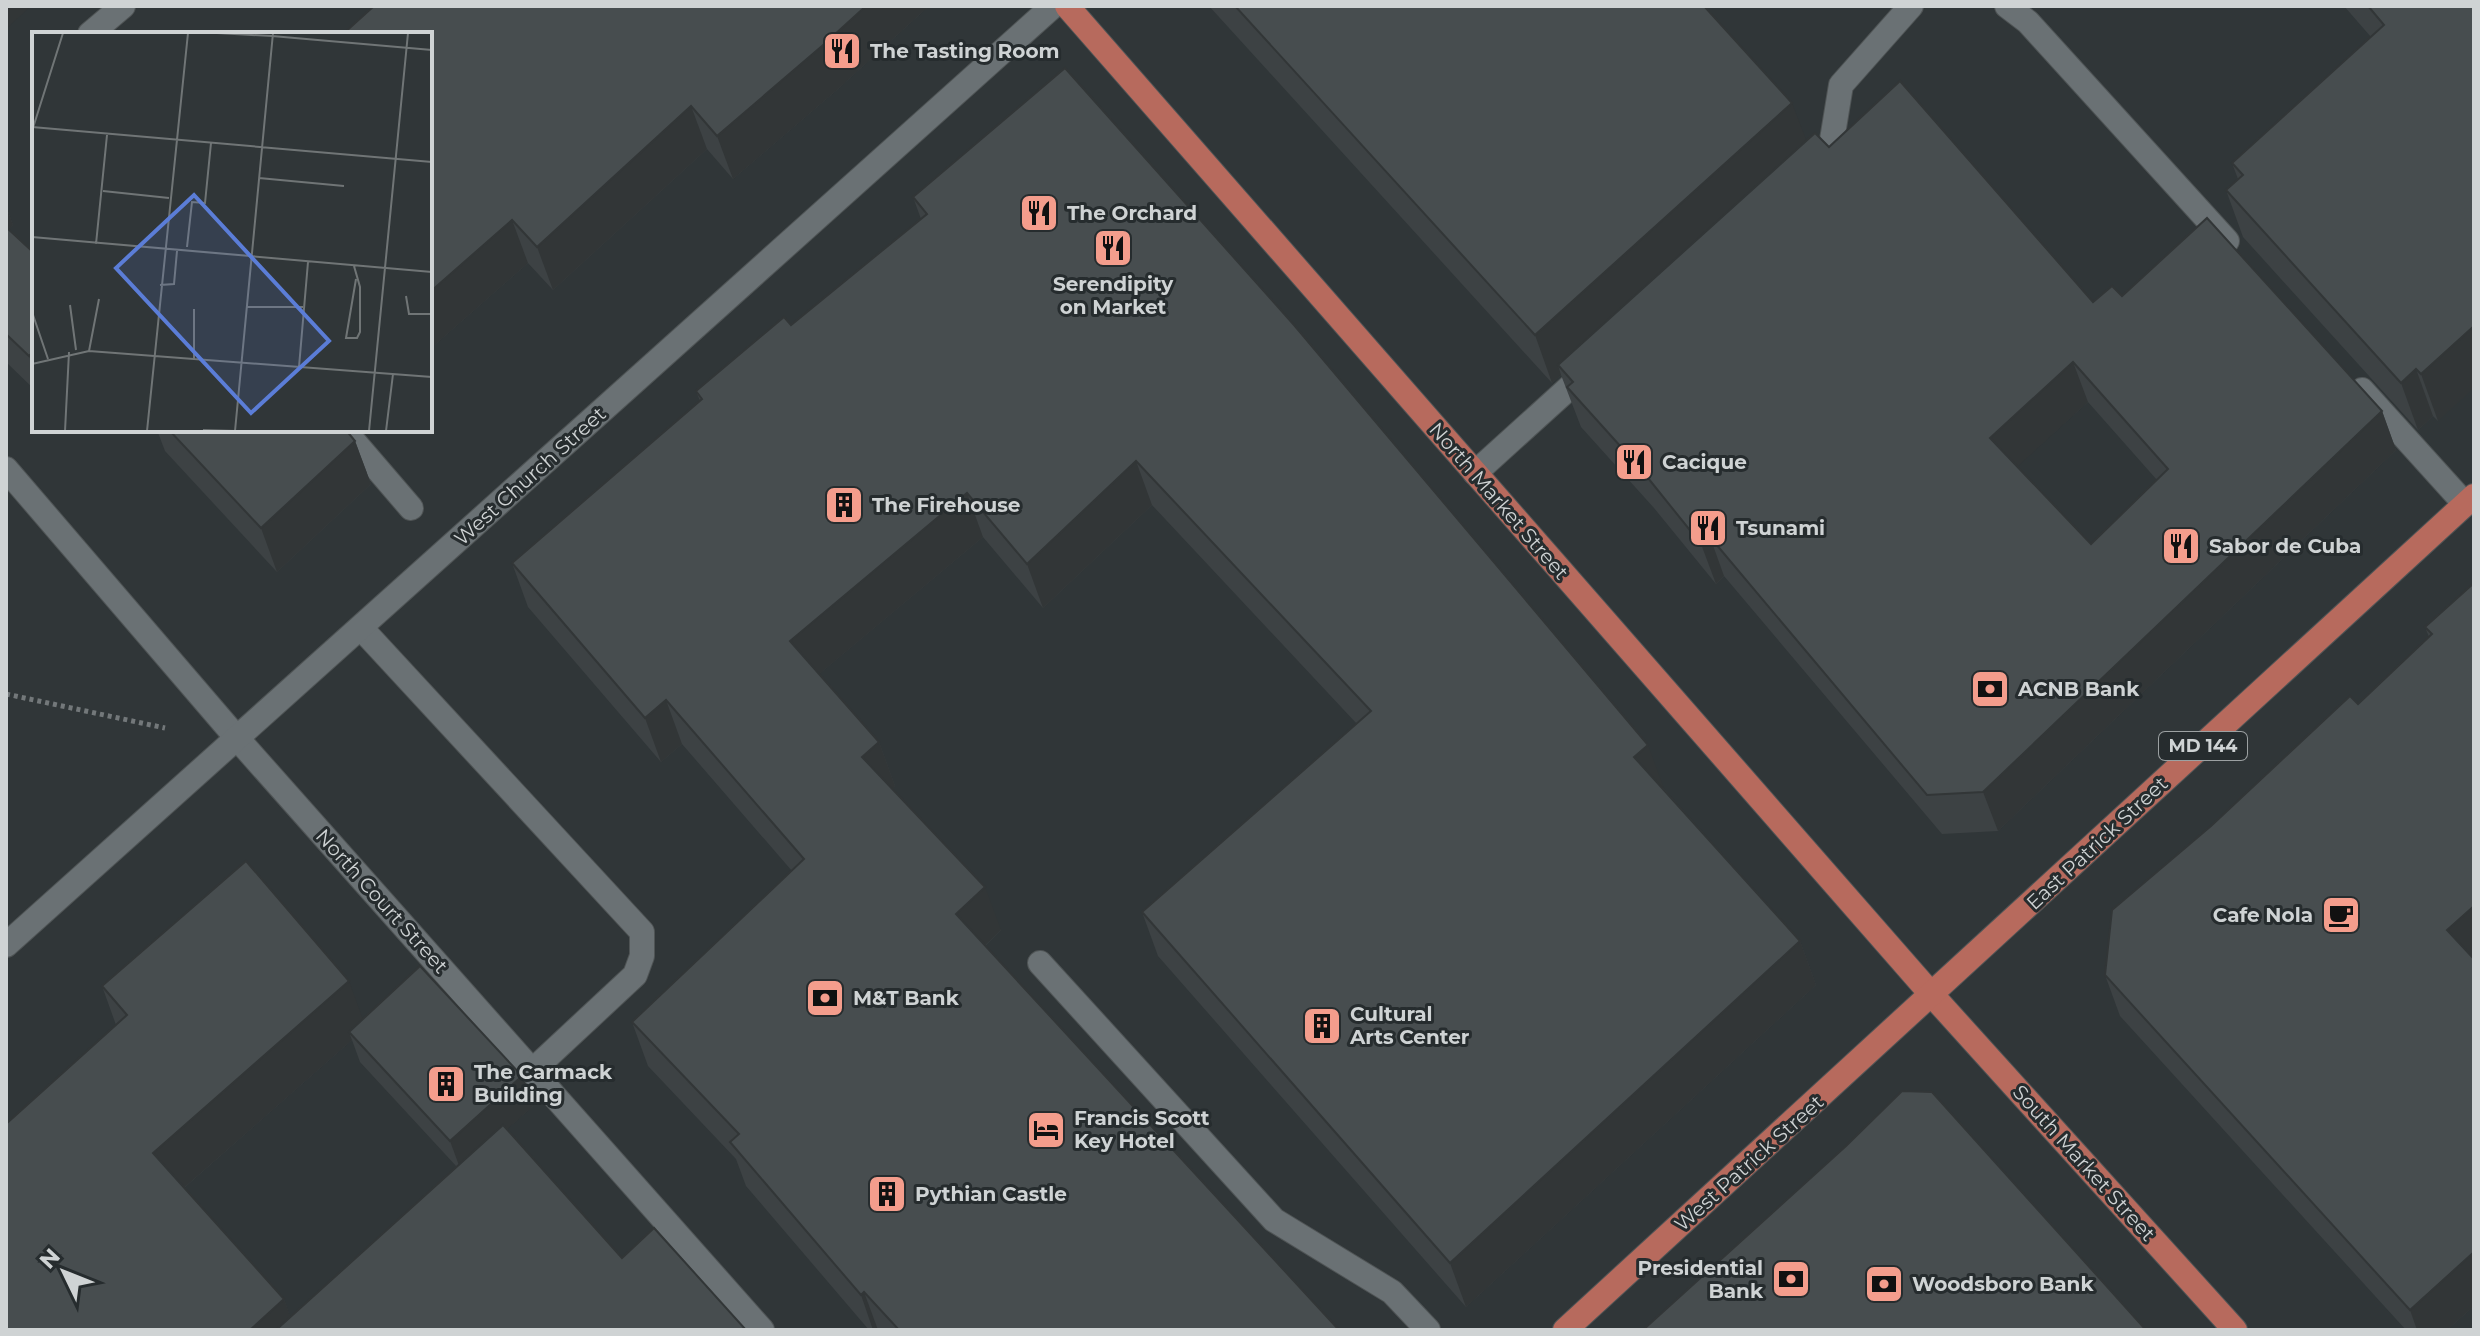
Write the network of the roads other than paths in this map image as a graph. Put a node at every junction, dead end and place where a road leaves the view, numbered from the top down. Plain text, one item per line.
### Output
1 (123, 6) edge
2 (1053, 6) edge
3 (1067, 6) edge
4 (1911, 6) edge
5 (2007, 6) edge
6 (92, 32) edge
7 (1795, 184) edge
8 (2241, 257) edge
9 (1605, 355) edge
10 (2348, 375) edge
11 (346, 432) edge
12 (6, 469) edge
13 (1475, 473) junction
14 (2470, 500) edge
15 (411, 508) dead end
16 (361, 628) junction
17 (236, 737) junction
18 (6, 945) edge
19 (1040, 963) dead end
20 (1932, 995) junction
21 (532, 1071) junction
22 (762, 1330) edge
23 (1428, 1330) edge
24 (1565, 1330) edge
25 (2235, 1330) edge

1 - 6 street
2 - 16 street, West Church Street
3 - 13 main road, North Market Street
4 - 7 street
5 - 8 street
9 - 13 street
10 - 14 street
11 - 15 street
12 - 17 street, North Court Street
13 - 20 main road, North Market Street
14 - 20 main road, East Patrick Street / MD 144
16 - 17 street, West Church Street
16 - 21 street
17 - 18 street, West Church Street
17 - 21 street, North Court Street
19 - 23 street
20 - 24 main road, West Patrick Street / MD 144
20 - 25 main road, South Market Street
21 - 22 street, North Court Street

